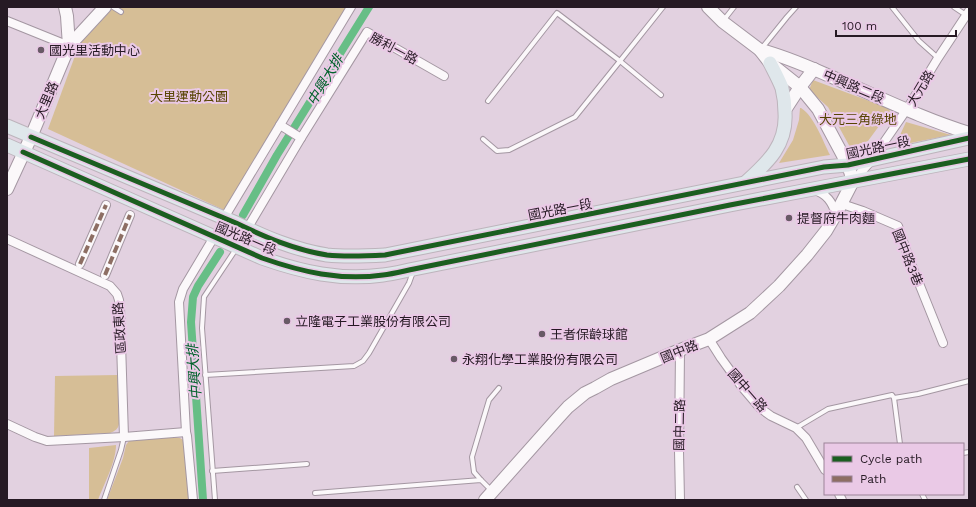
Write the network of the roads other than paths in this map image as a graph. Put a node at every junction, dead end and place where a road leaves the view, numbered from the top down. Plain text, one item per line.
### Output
1 (65, 7) edge
2 (105, 7) edge
3 (112, 7) edge
4 (351, 7) edge
5 (663, 7) edge
6 (708, 7) edge
7 (734, 7) edge
8 (796, 7) edge
9 (892, 7) edge
10 (954, 7) edge
11 (121, 12) dead end
12 (968, 13) edge
13 (7, 21) edge
14 (723, 22) junction
15 (69, 46) junction
16 (760, 50) junction
17 (938, 58) junction
18 (620, 62) junction
19 (770, 63) junction
20 (814, 69) junction
21 (444, 76) dead end
22 (800, 87) junction
23 (661, 95) dead end
24 (488, 101) dead end
25 (907, 109) junction
26 (785, 110) junction
27 (280, 125) junction
28 (7, 126) edge
29 (969, 133) edge
30 (31, 137) junction
31 (302, 138) junction
32 (969, 138) edge
33 (483, 139) dead end
34 (7, 145) edge
35 (23, 152) junction
36 (969, 158) edge
37 (871, 160) junction
38 (848, 166) junction
39 (853, 182) junction
40 (745, 183) junction
41 (7, 189) edge
42 (811, 190) junction
43 (106, 205) dead end
44 (839, 209) junction
45 (130, 215) dead end
46 (224, 218) junction
47 (247, 229) junction
48 (214, 237) junction
49 (7, 239) edge
50 (238, 247) junction
51 (80, 264) dead end
52 (414, 269) junction
53 (106, 275) dead end
54 (709, 339) junction
55 (943, 343) dead end
56 (680, 350) junction
57 (205, 375) junction
58 (969, 381) edge
59 (499, 388) dead end
60 (894, 398) junction
61 (7, 424) edge
62 (796, 428) junction
63 (186, 432) junction
64 (124, 437) junction
65 (900, 443) edge
66 (307, 464) dead end
67 (824, 468) edge
68 (212, 471) junction
69 (481, 480) junction
70 (797, 487) dead end
71 (315, 493) dead end
72 (489, 496) edge
73 (104, 500) edge
74 (193, 500) edge
75 (214, 500) edge
76 (680, 500) edge
77 (806, 500) edge

1 - 15 street, 大里路
2 - 15 street
3 - 11 lane
4 - 27 street
5 - 18 lane
6 - 14 street, 中興路二段
7 - 14 lane
8 - 16 lane
9 - 17 lane
10 - 12 lane
12 - 17 street, 大元路
13 - 15 street
14 - 16 street, 中興路二段
15 - 30 street, 大里路
16 - 19 street, 中興路二段
16 - 20 street, 中興路二段
17 - 25 street, 大元路
18 - 23 lane
18 - 24 lane
18 - 33 lane
19 - 22 street, 中興路二段
19 - 26 main road
20 - 22 street
20 - 25 street, 中興路二段
21 - 31 street, 勝利一路
22 - 26 street
22 - 38 street, 中興路二段
25 - 29 street, 中興路二段
25 - 37 street, 大元路
26 - 40 main road
27 - 31 street
27 - 46 street
28 - 30 main road, 國光路一段
30 - 35 street, 大里路
30 - 46 main road, 國光路一段
31 - 47 street, 勝利一路
32 - 37 main road, 國光路一段
34 - 35 main road, 國光路一段
35 - 41 street, 大里路
35 - 48 main road, 國光路一段
36 - 39 main road, 國光路一段
37 - 38 main road, 國光路一段
37 - 39 street, 大元路
38 - 39 street, 中興路二段
38 - 40 main road, 國光路一段
39 - 42 main road, 國光路一段
39 - 44 street, 國中路
40 - 47 main road, 國光路一段
42 - 44 street
42 - 52 main road, 國光路一段
43 - 51 street
44 - 54 street, 國中路
44 - 55 street, 國中路3巷
45 - 53 street
46 - 47 main road, 國光路一段
48 - 50 main road, 國光路一段
48 - 63 street
49 - 64 street, 區政東路
50 - 52 main road, 國光路一段
50 - 57 lane
52 - 57 lane
54 - 56 street, 國中路
54 - 62 street, 國中一路
56 - 72 street, 國中路
56 - 76 street, 國中二路
57 - 68 lane
58 - 60 lane
59 - 69 lane
60 - 62 lane
60 - 65 lane
61 - 64 street
62 - 67 street, 國中一路
63 - 64 street
63 - 74 street
64 - 73 lane
66 - 68 lane
68 - 75 lane
69 - 71 lane
69 - 72 lane
70 - 77 lane

